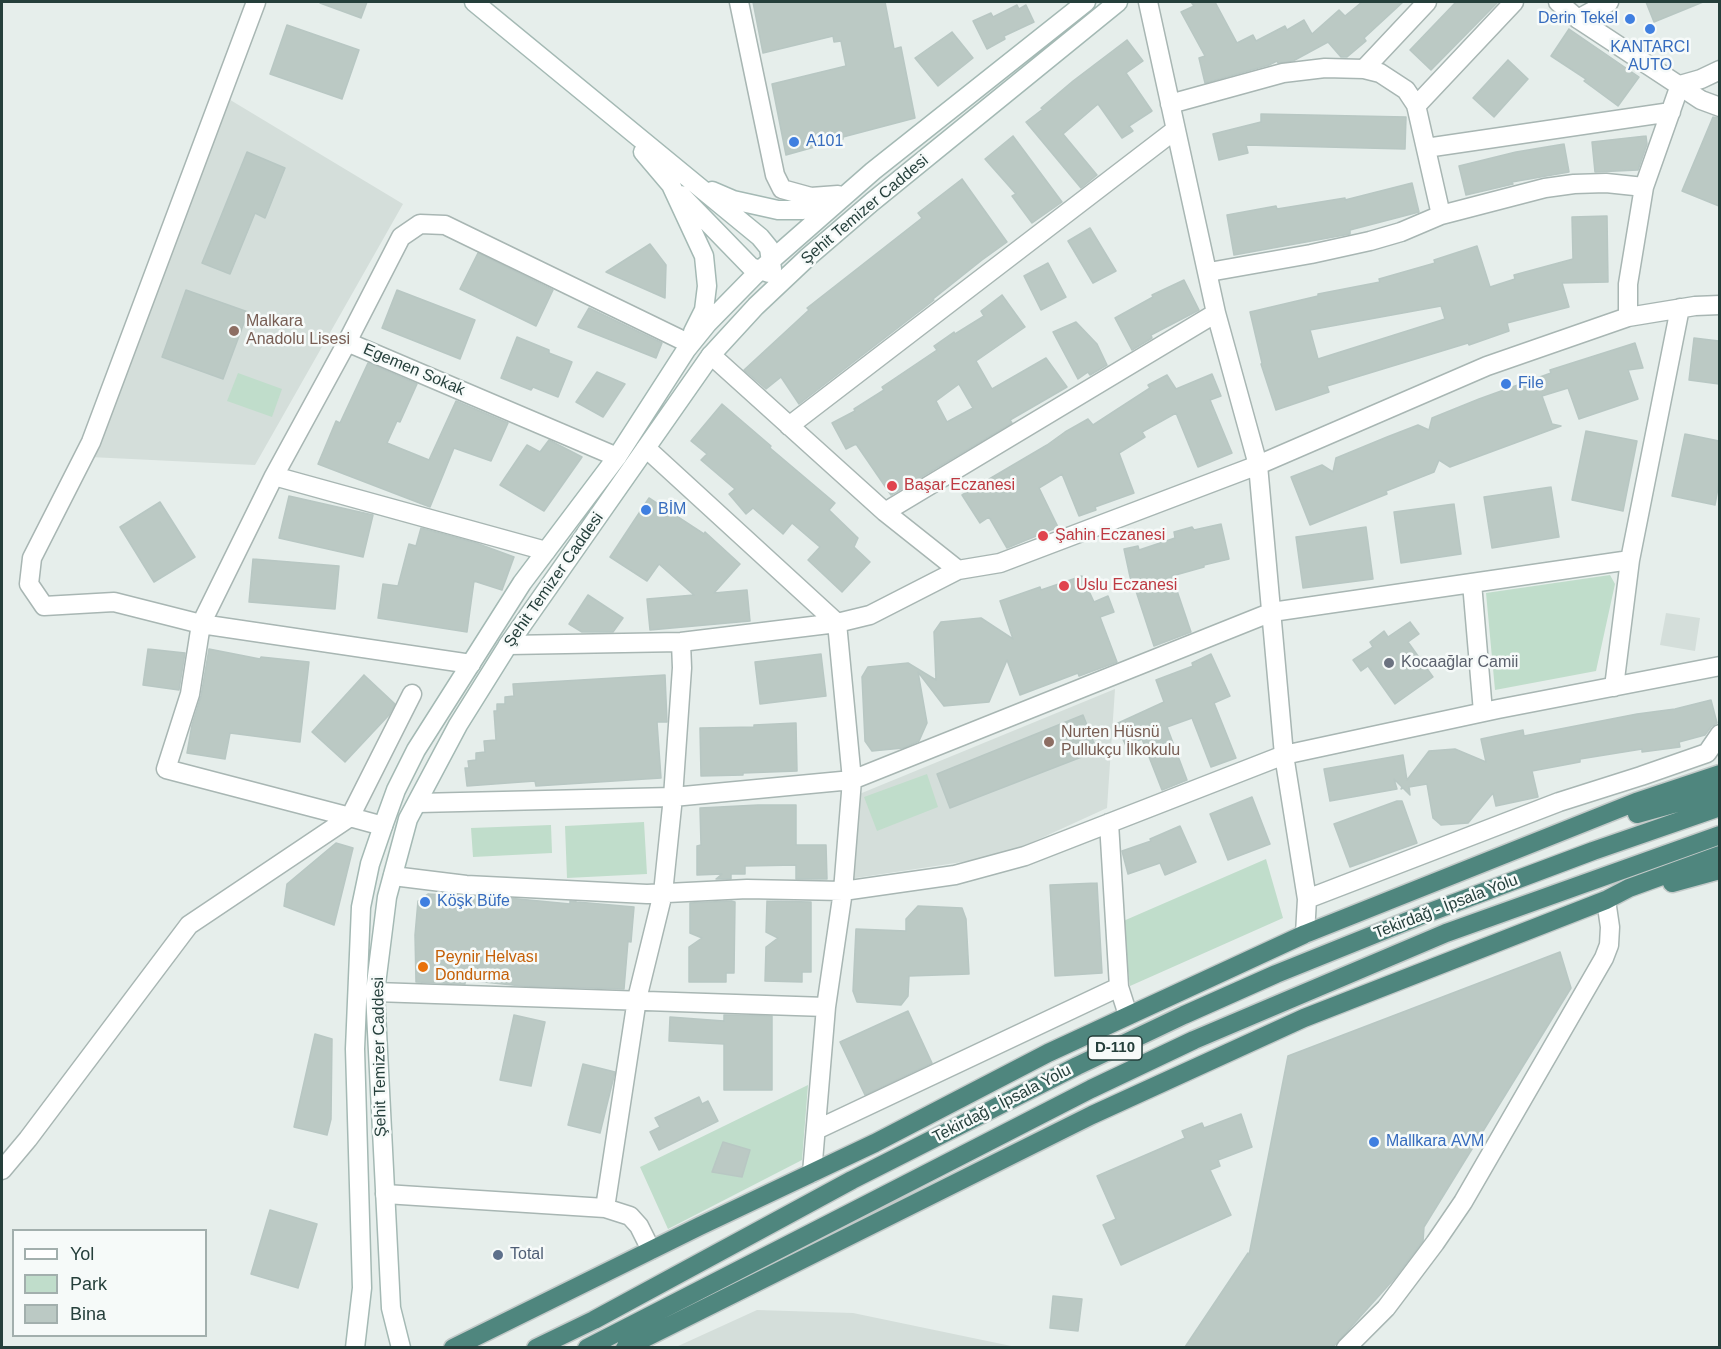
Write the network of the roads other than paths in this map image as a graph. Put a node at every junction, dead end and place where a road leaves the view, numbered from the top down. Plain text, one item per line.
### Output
1 (256, 2) edge
2 (474, 2) edge
3 (739, 2) edge
4 (1086, 2) edge
5 (1118, 2) edge
6 (1148, 2) edge
7 (1427, 2) edge
8 (1514, 2) edge
9 (1558, 2) edge
10 (1609, 2) edge
11 (1069, 8) edge
12 (1578, 19) junction
13 (1364, 69) junction
14 (1719, 70) edge
15 (1680, 85) junction
16 (1170, 104) junction
17 (1416, 106) junction
18 (1719, 107) edge
19 (1671, 112) junction
20 (1175, 130) junction
21 (1426, 148) junction
22 (678, 180) junction
23 (1644, 187) junction
24 (846, 195) junction
25 (1442, 215) junction
26 (807, 257) junction
27 (768, 268) junction
28 (1209, 272) junction
29 (1719, 305) edge
30 (756, 306) junction
31 (1680, 308) junction
32 (1216, 313) junction
33 (1628, 317) junction
34 (351, 335) junction
35 (687, 346) junction
36 (711, 356) junction
37 (789, 426) junction
38 (646, 448) junction
39 (617, 457) junction
40 (1258, 465) junction
41 (274, 476) junction
42 (885, 512) junction
43 (546, 550) junction
44 (1630, 560) junction
45 (958, 570) junction
46 (1472, 583) junction
47 (1272, 612) junction
48 (837, 623) junction
49 (201, 624) junction
50 (681, 642) junction
51 (508, 645) junction
52 (471, 664) junction
53 (1719, 666) edge
54 (1614, 687) junction
55 (412, 694) dead end
56 (1483, 712) junction
57 (1719, 734) edge
58 (1284, 755) junction
59 (1719, 774) edge
60 (852, 780) junction
61 (1719, 791) edge
62 (673, 797) junction
63 (418, 803) junction
64 (1719, 807) edge
65 (350, 817) junction
66 (1109, 823) junction
67 (383, 826) junction
68 (1719, 835) edge
69 (1719, 855) edge
70 (1482, 865) junction
71 (1719, 870) edge
72 (393, 876) junction
73 (843, 891) junction
74 (663, 893) junction
75 (1307, 899) junction
76 (1606, 900) junction
77 (1305, 934) junction
78 (1119, 987) junction
79 (375, 992) junction
80 (637, 999) junction
81 (826, 1007) junction
82 (1128, 1016) junction
83 (816, 1130) junction
84 (2, 1170) edge
85 (812, 1173) junction
86 (385, 1194) junction
87 (605, 1208) junction
88 (651, 1250) junction
89 (355, 1347) edge
90 (401, 1347) edge
91 (453, 1347) edge
92 (536, 1347) edge
93 (587, 1347) edge
94 (625, 1347) edge
95 (1346, 1347) edge

1 - 49 street
2 - 22 street
3 - 24 street
4 - 11 street, Şehit Temizer Caddesi
5 - 26 street, Şehit Temizer Caddesi
6 - 16 street
7 - 13 street
8 - 17 street
9 - 12 street
10 - 12 street
11 - 24 street, Şehit Temizer Caddesi
12 - 15 street
13 - 16 street
13 - 17 street
14 - 15 street
15 - 18 street
15 - 19 street
16 - 20 street
17 - 21 street
19 - 21 street
19 - 23 street
20 - 28 street
20 - 37 street
21 - 25 street
22 - 24 street
22 - 27 street
22 - 27 street
22 - 35 street
23 - 25 street
23 - 33 street
24 - 27 street, Şehit Temizer Caddesi
25 - 28 street
26 - 27 street
26 - 30 street, Şehit Temizer Caddesi
27 - 30 street
27 - 35 street, Şehit Temizer Caddesi
28 - 32 street
29 - 31 street
30 - 36 street, Şehit Temizer Caddesi
31 - 33 street
31 - 44 street
32 - 40 street
32 - 42 street
33 - 40 street
34 - 35 street, Egemen Sokak
34 - 39 street, Egemen Sokak
34 - 41 street
35 - 39 street, Şehit Temizer Caddesi
36 - 37 street
36 - 38 street, Şehit Temizer Caddesi
37 - 42 street
38 - 48 street
38 - 51 street, Şehit Temizer Caddesi
39 - 43 street, Şehit Temizer Caddesi
40 - 45 street
40 - 47 street
41 - 43 street
41 - 49 street
42 - 45 street
43 - 52 street, Şehit Temizer Caddesi
44 - 46 street
44 - 54 street
45 - 48 street
46 - 47 street
46 - 56 street
47 - 58 street
47 - 60 street
48 - 50 street
48 - 60 street
49 - 52 street
49 - 65 street
50 - 51 street
50 - 62 street
51 - 63 street, Şehit Temizer Caddesi
52 - 67 street, Şehit Temizer Caddesi
53 - 54 street
54 - 56 street
55 - 65 street
56 - 58 street
57 - 75 street
58 - 66 street
58 - 75 street
59 - 70 highway
60 - 62 street
60 - 73 street
61 - 70 highway
62 - 63 street
62 - 74 street
63 - 72 street, Şehit Temizer Caddesi
64 - 92 highway, Tekirdağ - İpsala Yolu / D-110
65 - 67 street
65 - 84 street
66 - 73 street
66 - 78 street
67 - 89 street, Şehit Temizer Caddesi
68 - 93 highway, Tekirdağ - İpsala Yolu / D-110
69 - 76 highway
70 - 77 highway
71 - 76 highway
72 - 74 street
72 - 79 street, Şehit Temizer Caddesi
73 - 74 street
73 - 81 street
74 - 80 street
75 - 77 street
76 - 94 highway
76 - 95 street
77 - 82 highway
78 - 82 street
78 - 83 street
79 - 80 street
79 - 86 street, Şehit Temizer Caddesi
80 - 81 street
80 - 87 street
81 - 83 street
82 - 85 highway
83 - 85 street
85 - 88 highway
86 - 87 street
86 - 90 street, Şehit Temizer Caddesi
87 - 88 street
88 - 91 highway

